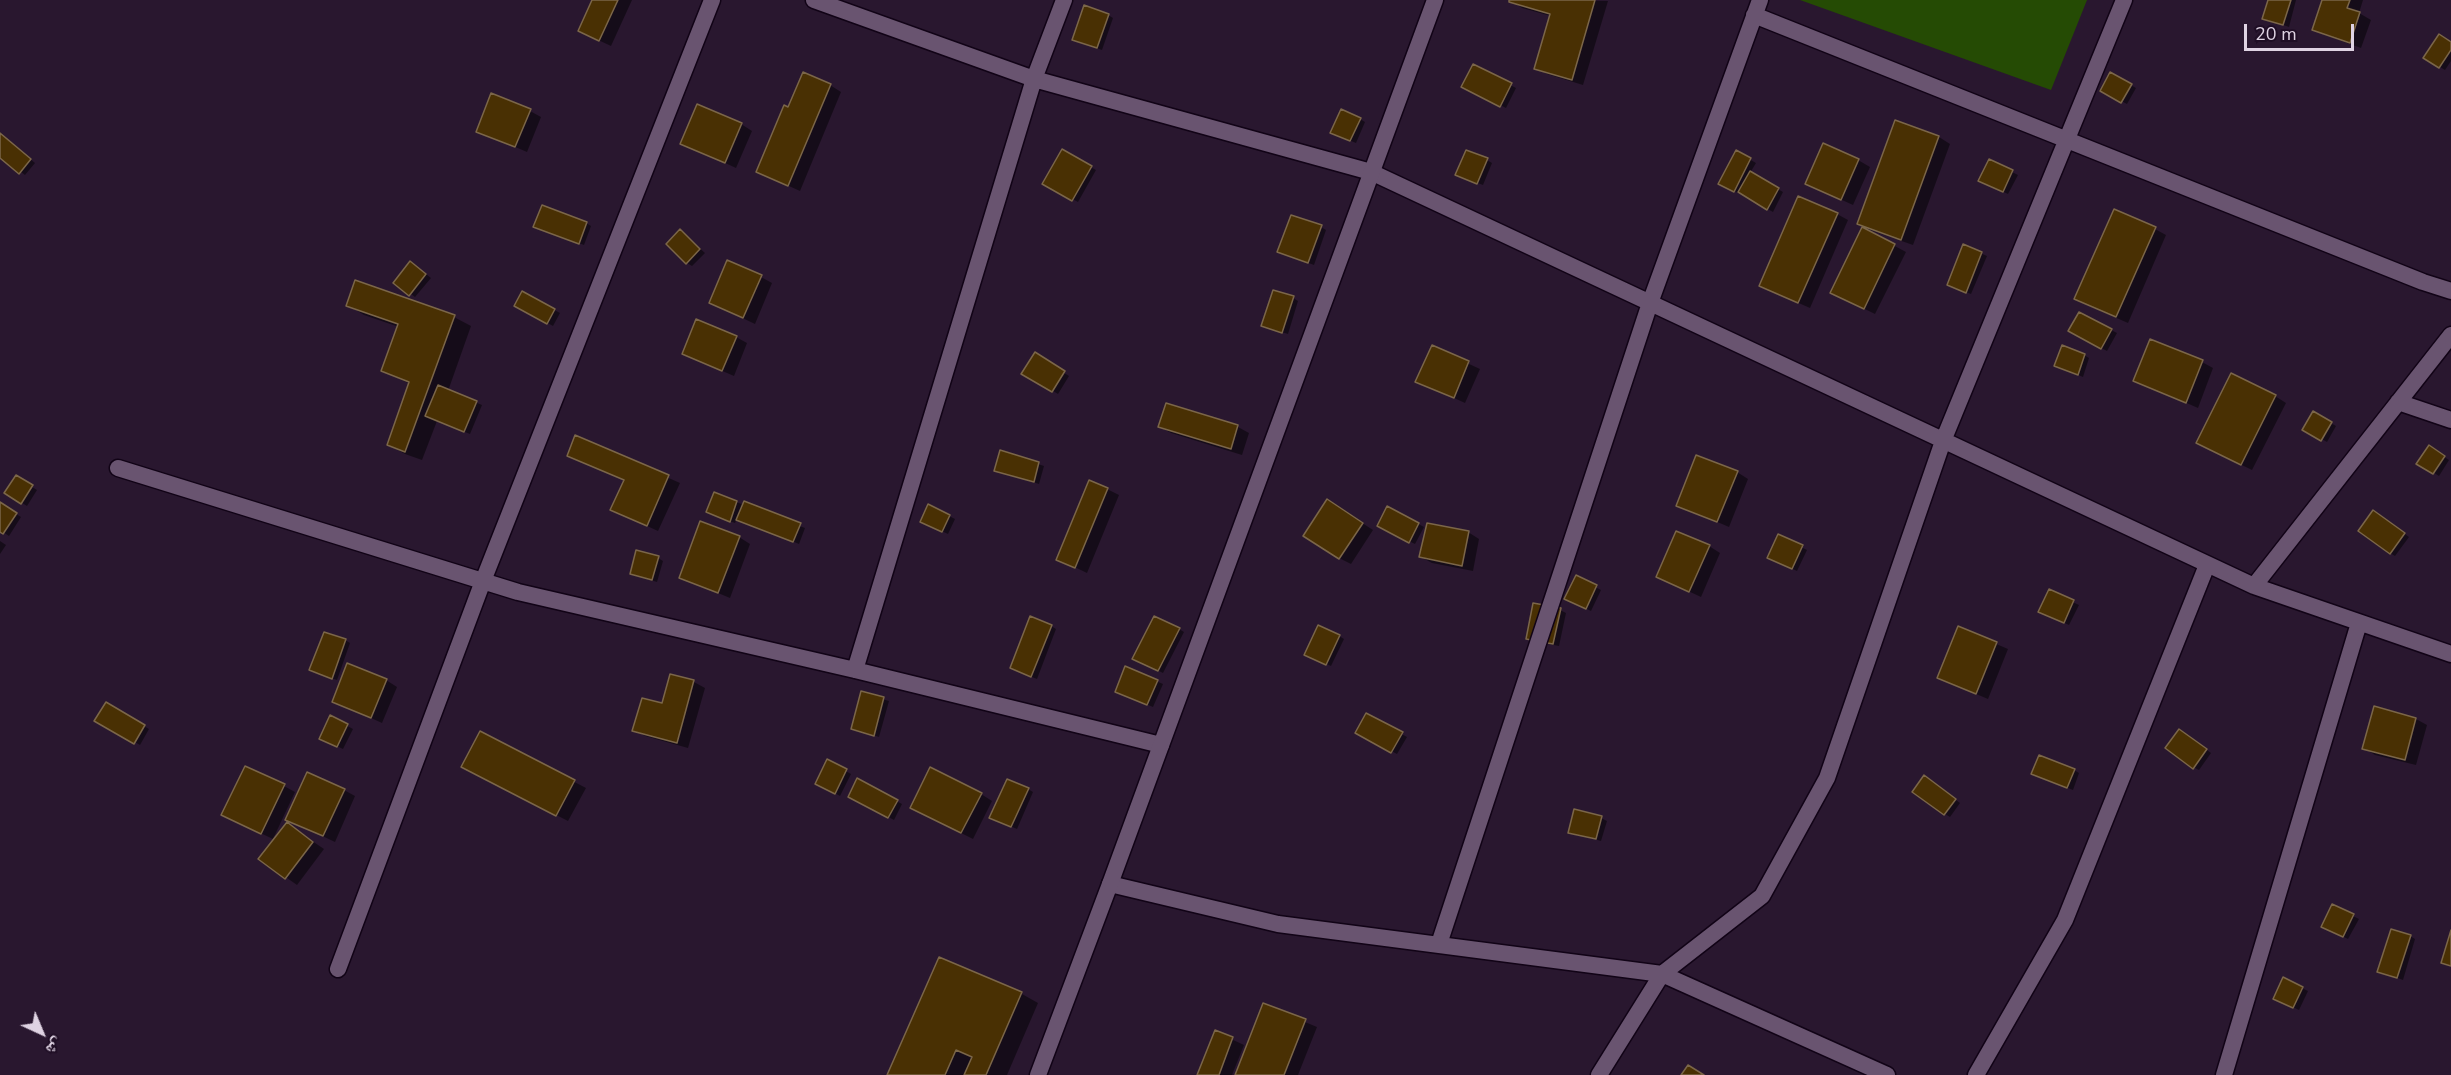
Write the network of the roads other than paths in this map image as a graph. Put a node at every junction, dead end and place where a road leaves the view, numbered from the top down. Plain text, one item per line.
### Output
1 (712, 0) edge
2 (814, 0) edge
3 (1064, 0) edge
4 (1435, 0) edge
5 (2124, 0) edge
6 (1757, 8) edge
7 (1034, 79) junction
8 (2067, 139) junction
9 (1371, 172) junction
10 (2451, 291) edge
11 (1650, 303) junction
12 (2451, 335) edge
13 (2398, 402) junction
14 (2451, 420) edge
15 (1944, 441) junction
16 (118, 468) dead end
17 (2207, 565) junction
18 (483, 581) junction
19 (2254, 586) junction
20 (2359, 623) junction
21 (2451, 654) edge
22 (855, 670) junction
23 (1161, 745) junction
24 (1110, 884) junction
25 (1439, 945) junction
26 (338, 969) dead end
27 (1662, 974) junction
28 (1878, 1073) edge
29 (1038, 1075) edge
30 (1599, 1075) edge
31 (1976, 1075) edge
32 (2224, 1075) edge

1 - 18 street
2 - 7 street
3 - 7 street
4 - 9 street
5 - 8 street
6 - 8 street
6 - 11 street
7 - 9 street
7 - 22 street
8 - 10 street
8 - 15 street
9 - 11 street
9 - 23 street
11 - 15 street
11 - 25 street
12 - 13 street
13 - 14 street
13 - 19 street
15 - 17 street
15 - 27 street
16 - 18 street
17 - 19 street
17 - 31 street
18 - 22 street
18 - 26 street
19 - 20 street
20 - 21 street
20 - 32 street
22 - 23 street
23 - 24 street
24 - 25 street
24 - 29 street
25 - 27 street
27 - 28 street
27 - 30 street

